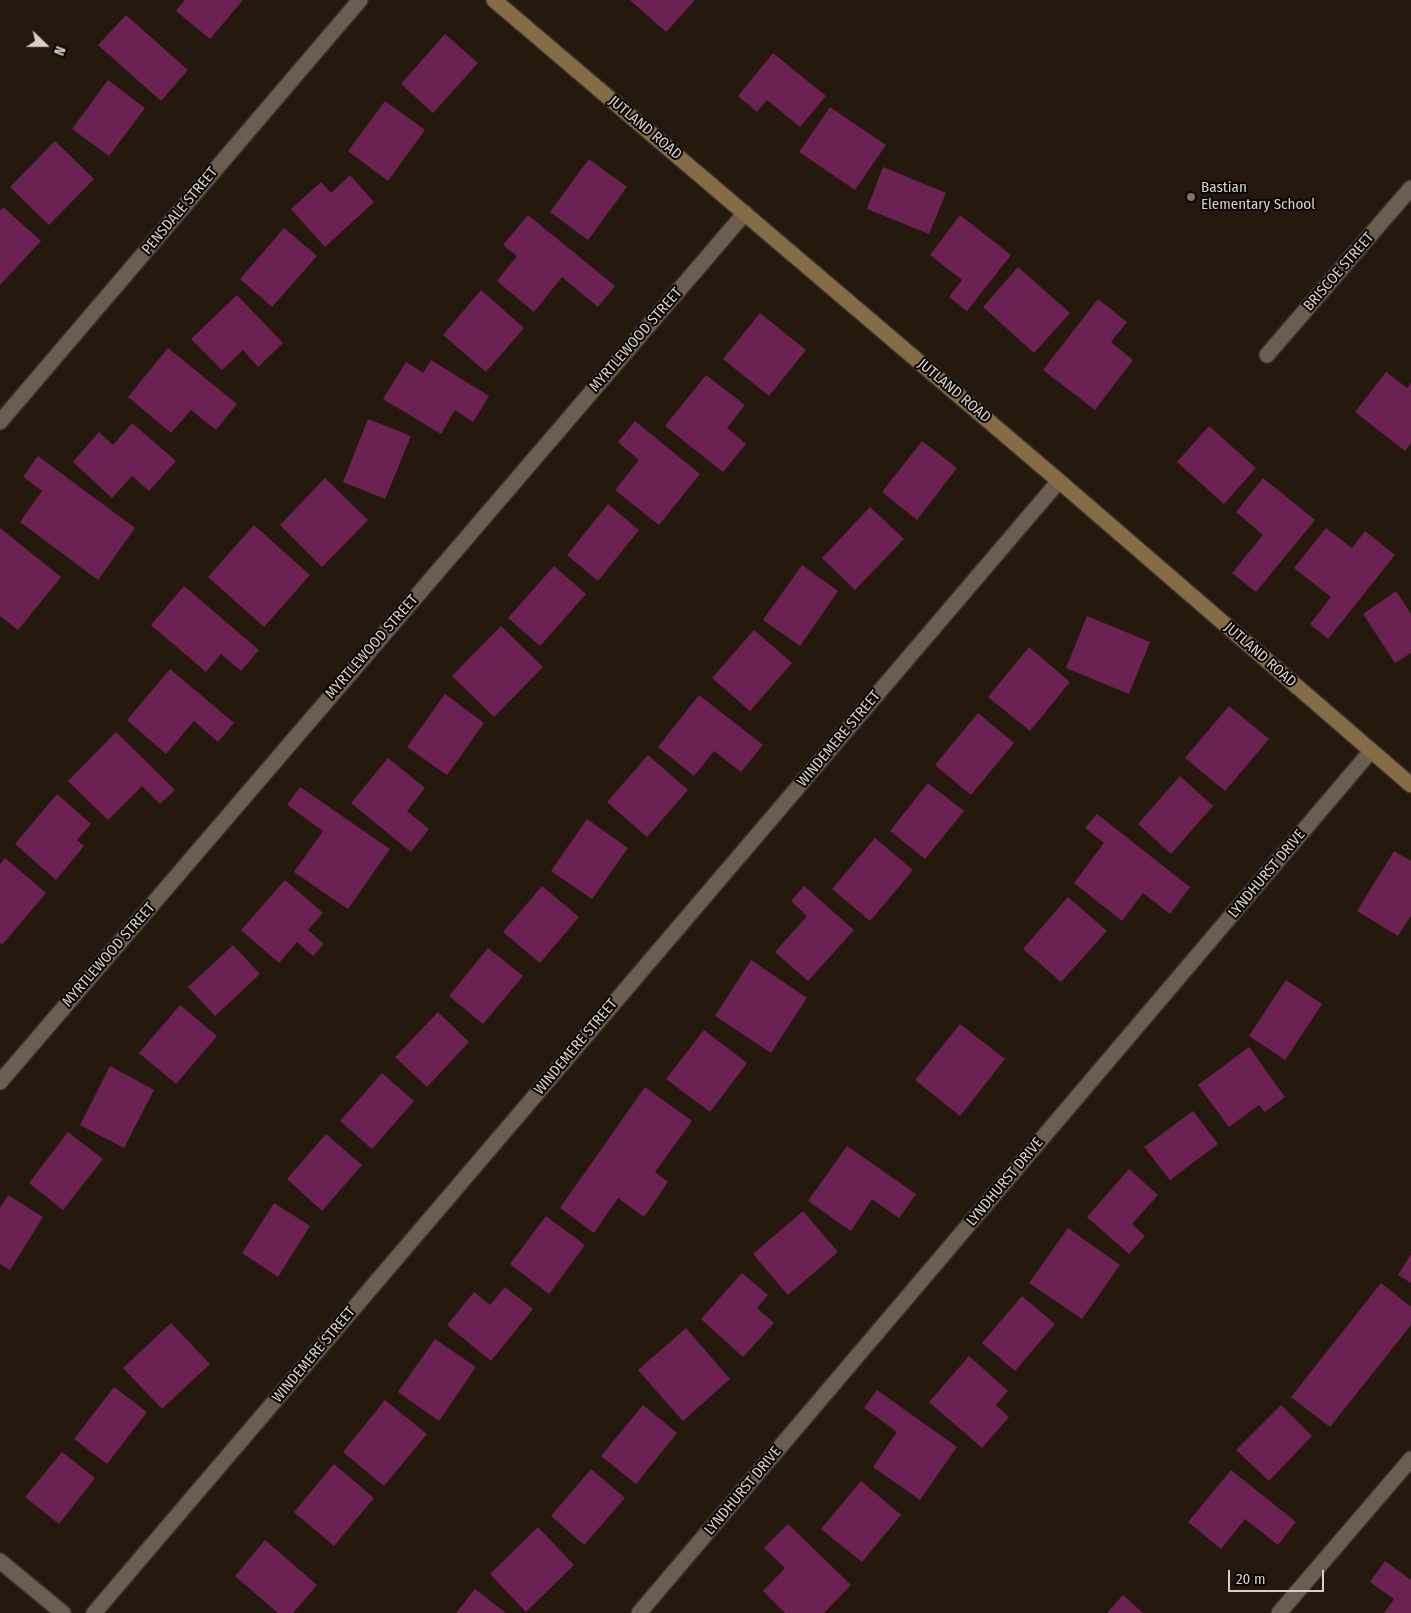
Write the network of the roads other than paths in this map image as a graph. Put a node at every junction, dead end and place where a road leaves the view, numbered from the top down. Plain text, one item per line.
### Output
1 (360, 0) edge
2 (494, 0) edge
3 (1411, 188) edge
4 (745, 213) junction
5 (1268, 355) dead end
6 (0, 422) edge
7 (1059, 481) junction
8 (1371, 751) junction
9 (1411, 785) edge
10 (0, 1082) edge
11 (1411, 1459) edge
12 (0, 1561) edge
13 (63, 1613) edge
14 (94, 1613) edge
15 (639, 1613) edge
16 (1280, 1613) edge

1 - 6 street, PENSDALE STREET
2 - 4 street, JUTLAND ROAD
3 - 5 street, BRISCOE STREET
4 - 7 street, JUTLAND ROAD
4 - 10 street, MYRTLEWOOD STREET
7 - 8 street, JUTLAND ROAD
7 - 14 street, WINDEMERE STREET
8 - 9 street, JUTLAND ROAD
8 - 15 street, LYNDHURST DRIVE
11 - 16 street
12 - 13 street

